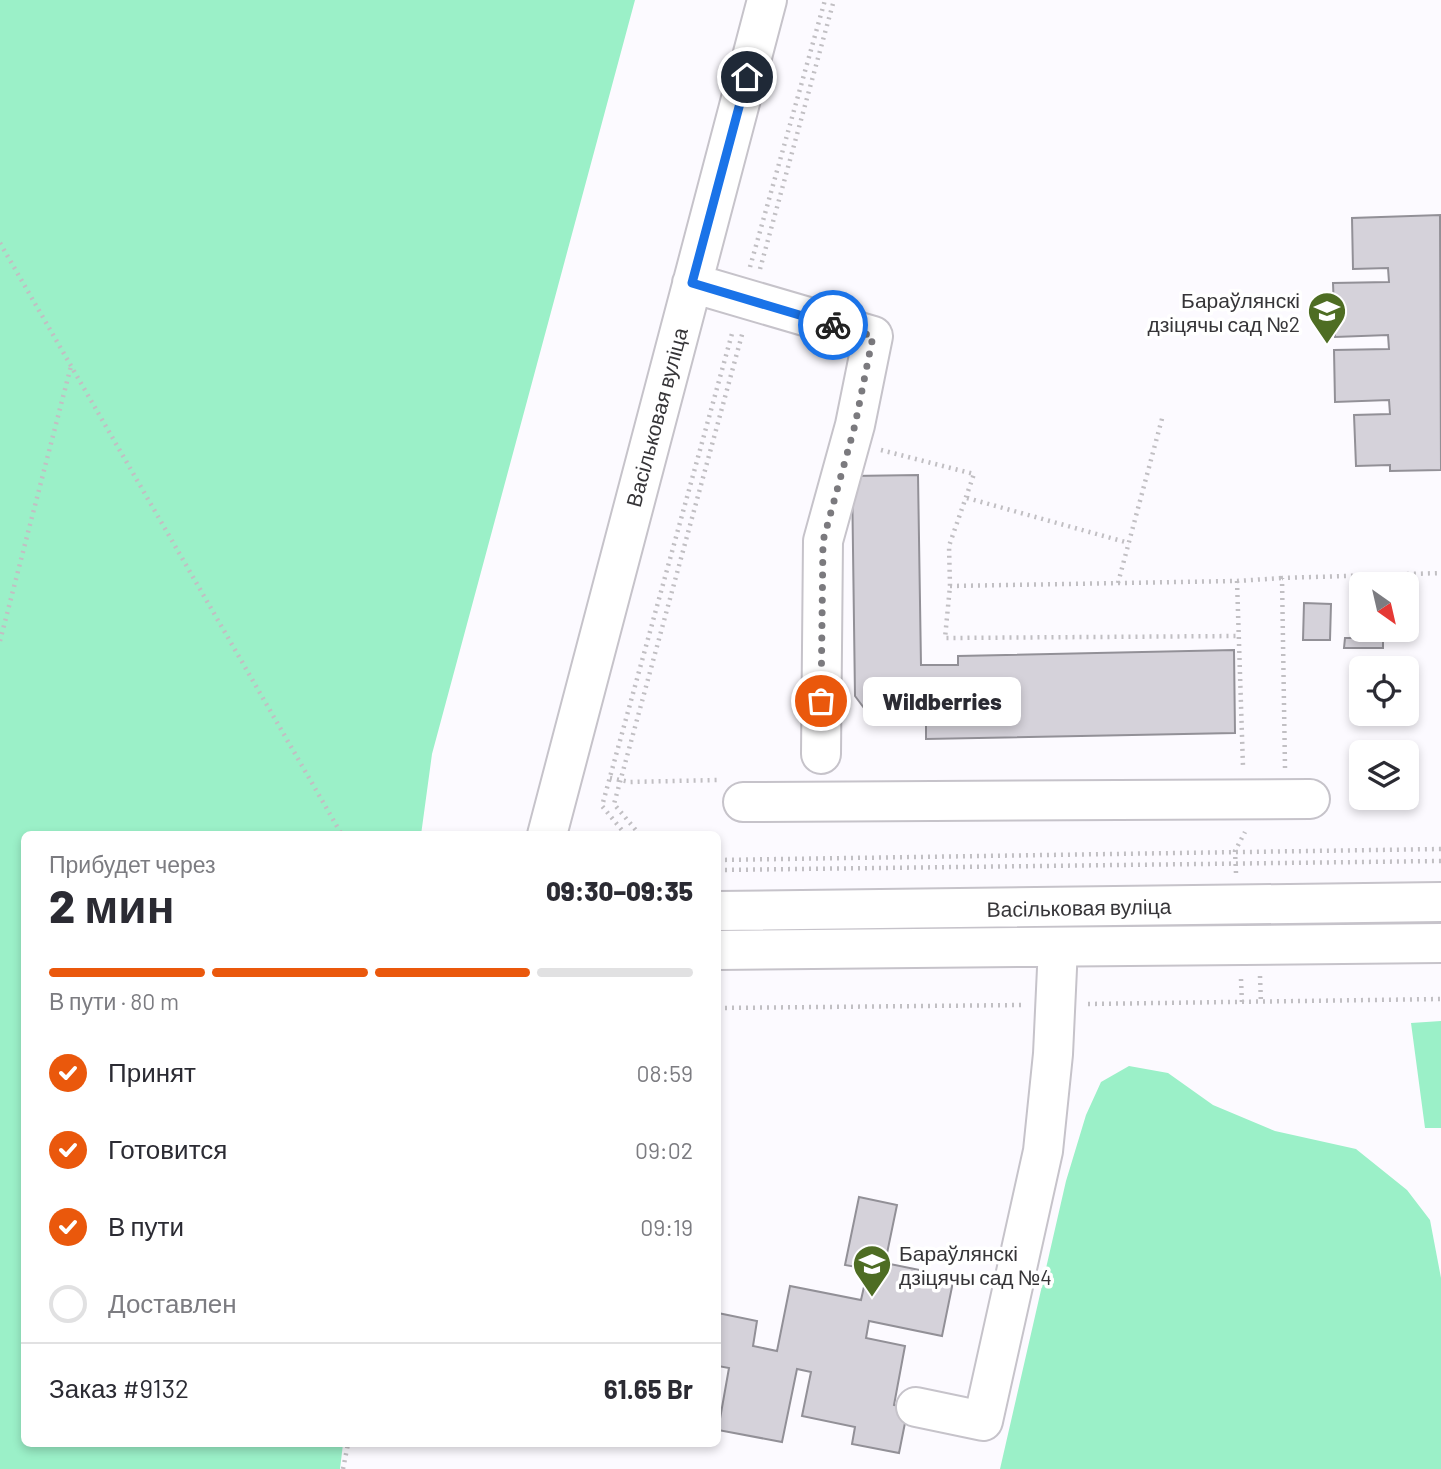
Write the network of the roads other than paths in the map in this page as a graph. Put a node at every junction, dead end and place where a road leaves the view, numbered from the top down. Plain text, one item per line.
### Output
1 (767, 0) edge
2 (692, 283) junction
3 (821, 754) dead end
4 (1297, 786) road end
5 (743, 802) dead end
6 (548, 831) edge
7 (1441, 902) edge
8 (721, 911) edge
9 (1441, 943) edge
10 (1058, 947) junction
11 (721, 950) edge
12 (916, 1407) dead end

1 - 2 street, Васільковая вуліца
2 - 3 street
2 - 6 street, Васільковая вуліца
4 - 5 street
7 - 8 street, Васільковая вуліца
9 - 10 street, Васільковая вуліца
10 - 11 street, Васільковая вуліца
10 - 12 street

